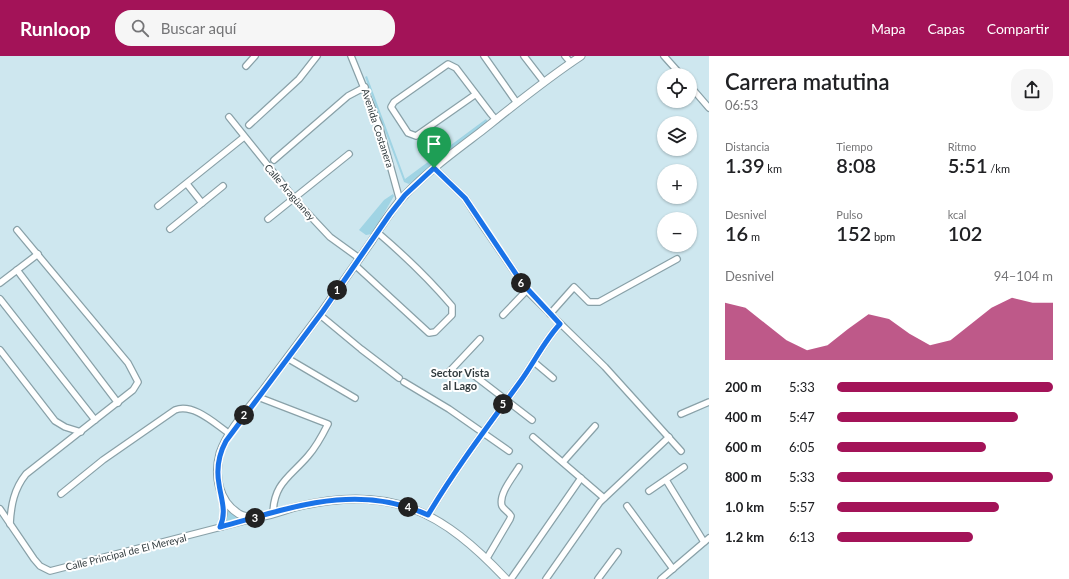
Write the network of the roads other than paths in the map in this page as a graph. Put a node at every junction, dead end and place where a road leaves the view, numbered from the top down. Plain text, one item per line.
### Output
1 (256, 56) edge
2 (317, 56) edge
3 (352, 56) edge
4 (484, 56) edge
5 (524, 56) edge
6 (565, 56) edge
7 (581, 56) edge
8 (664, 56) edge
9 (571, 63) junction
10 (246, 66) dead end
11 (675, 68) edge
12 (544, 82) junction
13 (365, 87) junction
14 (476, 94) junction
15 (697, 94) edge
16 (517, 103) junction
17 (709, 108) edge
18 (229, 117) dead end
19 (496, 120) junction
20 (249, 125) dead end
21 (244, 137) junction
22 (349, 154) dead end
23 (274, 160) dead end
24 (434, 168) junction
25 (187, 184) junction
26 (224, 186) dead end
27 (295, 199) junction
28 (400, 201) junction
29 (202, 203) junction
30 (158, 206) dead end
31 (268, 219) dead end
32 (170, 229) dead end
33 (18, 230) dead end
34 (377, 232) junction
35 (38, 254) junction
36 (359, 258) junction
37 (677, 259) dead end
38 (354, 265) junction
39 (17, 270) junction
40 (0, 283) edge
41 (527, 290) junction
42 (0, 299) edge
43 (550, 314) junction
44 (320, 315) junction
45 (503, 315) dead end
46 (560, 324) junction
47 (480, 339) dead end
48 (0, 350) edge
49 (287, 358) junction
50 (534, 362) junction
51 (449, 372) dead end
52 (471, 373) dead end
53 (553, 378) dead end
54 (258, 397) junction
55 (355, 398) dead end
56 (506, 400) junction
57 (709, 402) edge
58 (118, 403) junction
59 (682, 414) dead end
60 (95, 420) junction
61 (532, 420) dead end
62 (595, 426) dead end
63 (81, 432) junction
64 (482, 432) junction
65 (230, 434) junction
66 (533, 436) dead end
67 (669, 437) junction
68 (509, 451) dead end
69 (681, 451) dead end
70 (564, 462) junction
71 (519, 466) dead end
72 (684, 467) dead end
73 (581, 478) junction
74 (666, 480) junction
75 (648, 491) dead end
76 (61, 494) dead end
77 (222, 498) junction
78 (604, 498) junction
79 (626, 506) dead end
80 (0, 509) edge
81 (273, 513) junction
82 (428, 515) junction
83 (256, 518) junction
84 (10, 524) junction
85 (220, 527) junction
86 (709, 538) edge
87 (704, 542) junction
88 (618, 552) dead end
89 (486, 558) junction
90 (673, 569) junction
91 (506, 579) edge
92 (511, 579) edge
93 (546, 579) edge
94 (598, 579) edge
95 (661, 579) edge

1 - 10 street
2 - 20 street
3 - 13 street, Avenida Costanera
4 - 16 street
5 - 12 street
6 - 9 street
7 - 9 street
8 - 11 street
9 - 12 street
12 - 16 street
13 - 23 street
13 - 28 street, Avenida Costanera
14 - 14 street
14 - 19 street
15 - 17 street
16 - 19 street
18 - 21 street, Calle Aragüaney
19 - 24 street
21 - 25 street
21 - 27 street, Calle Aragüaney
22 - 27 street
24 - 28 street
24 - 41 street
25 - 29 street
25 - 30 street
26 - 29 street
27 - 31 street
27 - 36 street, Calle Aragüaney
28 - 34 street
29 - 32 street
33 - 35 street
34 - 36 street
34 - 38 street
35 - 39 street
35 - 58 street
36 - 38 street
37 - 43 street
38 - 44 street
39 - 40 street
39 - 58 street
41 - 43 street
41 - 45 street
42 - 60 street
43 - 46 street
44 - 49 street
44 - 64 street
46 - 50 street
46 - 67 street
47 - 51 street
48 - 63 street
49 - 54 street
49 - 55 street
50 - 53 street
50 - 56 street
52 - 56 street
54 - 65 street
54 - 81 street
56 - 61 street
56 - 64 street
57 - 59 street
58 - 60 street
60 - 63 street
62 - 70 street
63 - 84 street
64 - 68 street
64 - 82 street
65 - 76 street
65 - 77 street
66 - 70 street
67 - 69 street
67 - 78 street
70 - 73 street
71 - 89 street
72 - 74 street
73 - 78 street
73 - 92 street
74 - 75 street
74 - 87 street
77 - 83 street
77 - 85 street
78 - 93 street
79 - 90 street
80 - 84 street, Calle Principal de El Mereyal
81 - 82 street
81 - 83 street
82 - 89 street
83 - 85 street, Calle Principal de El Mereyal
84 - 85 street, Calle Principal de El Mereyal
86 - 87 street
87 - 90 street
88 - 94 street
89 - 91 street
90 - 95 street

